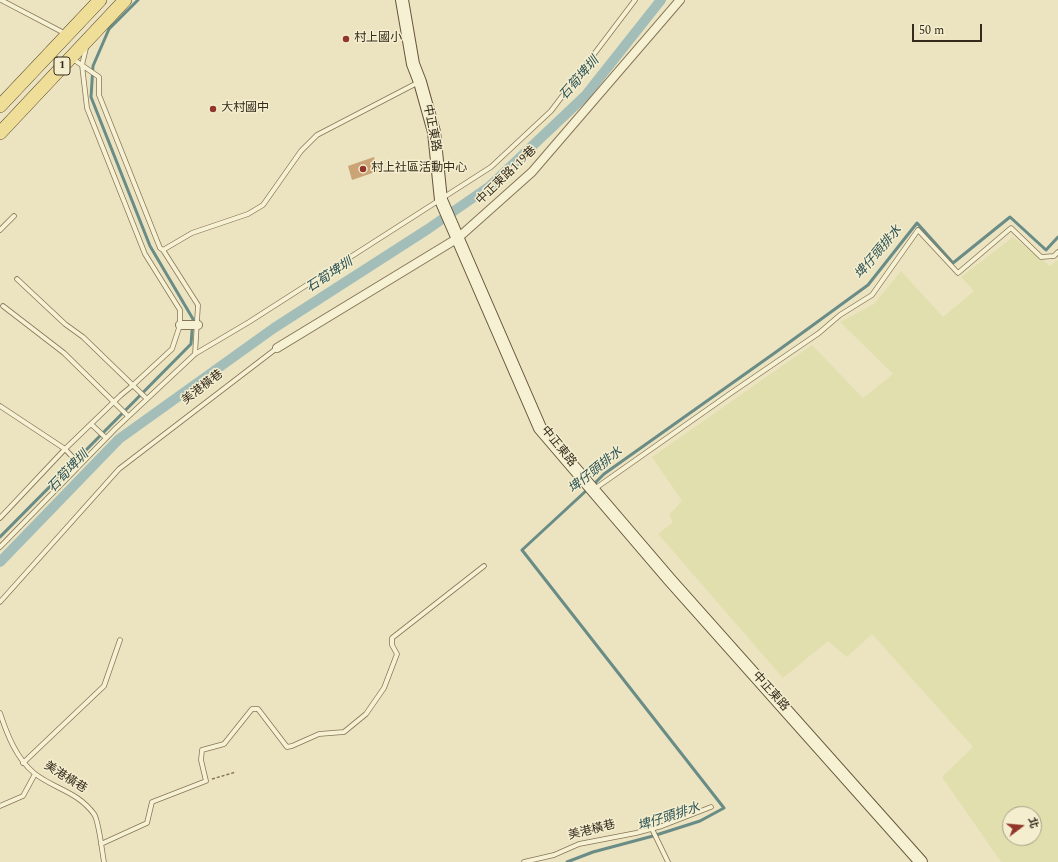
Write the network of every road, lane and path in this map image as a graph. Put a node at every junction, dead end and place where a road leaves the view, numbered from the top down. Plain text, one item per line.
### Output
1 (1, 0) edge
2 (100, 0) edge
3 (125, 0) edge
4 (402, 0) edge
5 (635, 0) edge
6 (680, 0) edge
7 (67, 34) junction
8 (88, 39) junction
9 (71, 57) junction
10 (82, 65) junction
11 (420, 82) junction
12 (0, 106) edge
13 (0, 133) edge
14 (441, 200) junction
15 (14, 216) dead end
16 (0, 230) edge
17 (458, 238) junction
18 (164, 250) junction
19 (1058, 252) edge
20 (17, 279) dead end
21 (2, 306) dead end
22 (180, 324) junction
23 (198, 325) junction
24 (277, 348) joint
25 (196, 354) junction
26 (132, 386) junction
27 (147, 399) junction
28 (114, 402) junction
29 (0, 406) edge
30 (128, 416) junction
31 (91, 424) junction
32 (106, 438) junction
33 (65, 449) junction
34 (80, 465) junction
35 (593, 490) junction
36 (0, 518) edge
37 (0, 547) edge
38 (484, 566) dead end
39 (0, 602) edge
40 (120, 640) dead end
41 (0, 712) edge
42 (23, 763) junction
43 (236, 772) dead end
44 (35, 774) junction
45 (206, 781) junction
46 (0, 806) edge
47 (711, 807) dead end
48 (652, 829) junction
49 (101, 844) junction
50 (104, 862) edge
51 (524, 862) edge
52 (668, 862) edge
53 (921, 862) edge

1 - 7 lane
2 - 7 main road, 1
3 - 8 main road, 1
4 - 11 main road, 中正東路
5 - 14 lane
6 - 17 street, 中正東路119巷
7 - 12 main road, 1
8 - 9 main road, 1
8 - 10 lane
9 - 10 lane
9 - 13 main road, 1
10 - 18 lane
10 - 22 lane
11 - 14 main road, 中正東路
11 - 18 lane
14 - 17 main road, 中正東路
14 - 25 lane
15 - 16 lane
17 - 24 street, 美港橫巷
17 - 35 main road, 中正東路
18 - 23 lane
19 - 35 lane
20 - 26 lane
21 - 28 lane
22 - 23 street
22 - 26 lane
23 - 25 lane
24 - 39 lane, 美港橫巷
25 - 27 lane
26 - 27 lane
26 - 28 lane
27 - 30 lane
28 - 30 lane
28 - 31 lane
29 - 33 lane
30 - 32 lane
31 - 32 lane
31 - 33 lane
32 - 34 lane
33 - 34 lane
33 - 36 lane
34 - 37 lane
35 - 53 main road, 中正東路
38 - 45 lane
40 - 42 lane
41 - 42 lane, 美港橫巷
42 - 44 lane, 美港橫巷
43 - 45 path
44 - 46 lane
44 - 49 lane, 美港橫巷
45 - 49 lane
47 - 48 lane, 美港橫巷
48 - 51 lane, 美港橫巷
48 - 52 lane
49 - 50 lane, 美港橫巷

